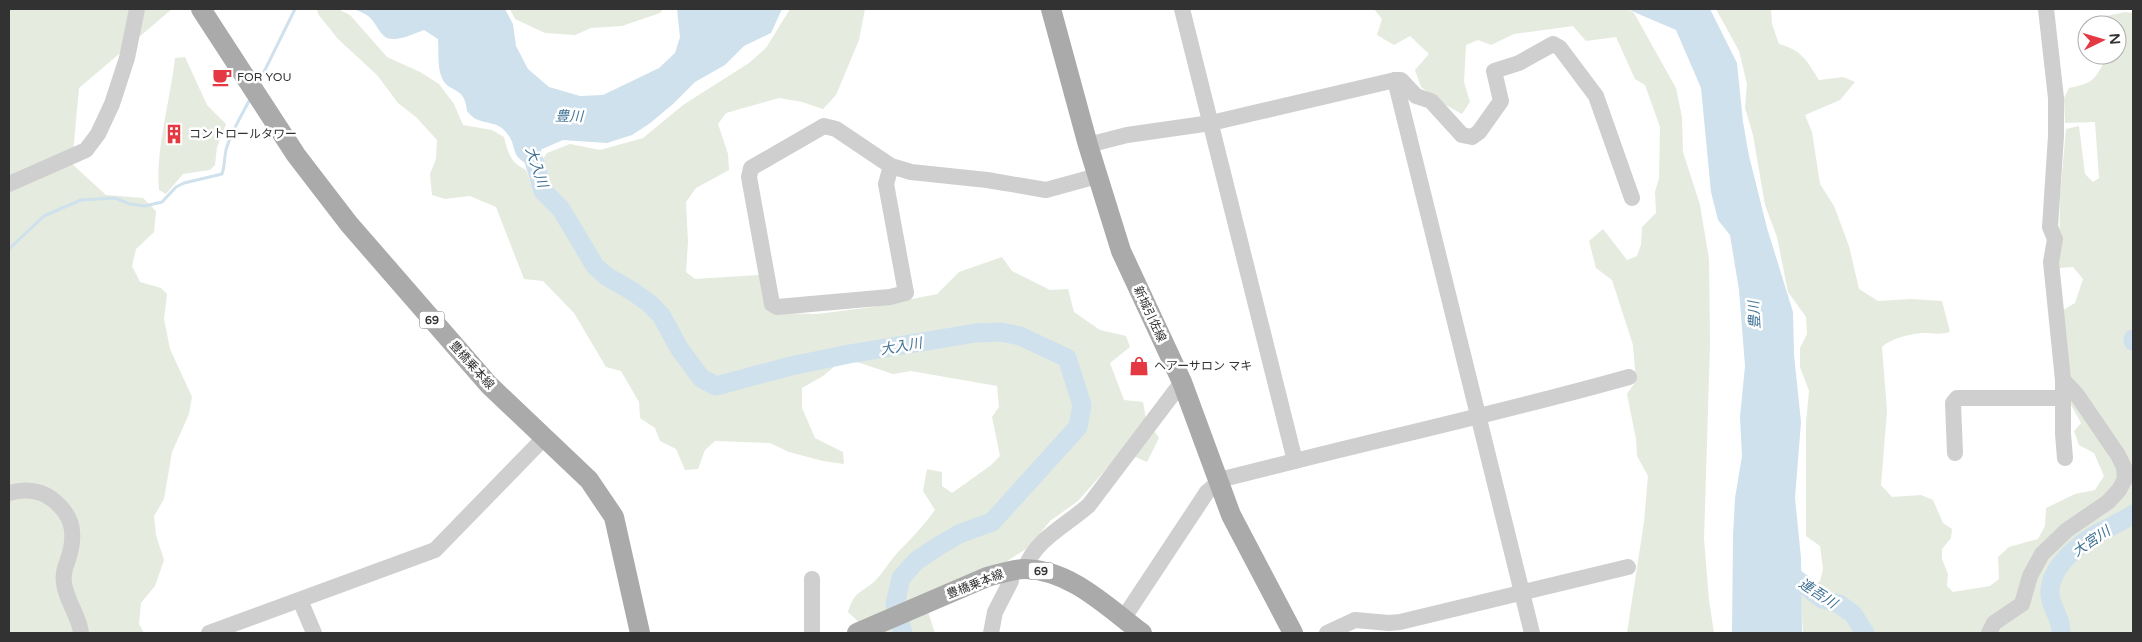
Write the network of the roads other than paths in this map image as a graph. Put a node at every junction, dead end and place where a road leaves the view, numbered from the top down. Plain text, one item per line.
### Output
1 (137, 9) edge
2 (200, 9) edge
3 (1051, 9) edge
4 (1182, 9) edge
5 (2046, 9) edge
6 (1395, 80) junction
7 (1211, 123) junction
8 (1088, 145) junction
9 (891, 166) junction
10 (1097, 176) junction
11 (9, 184) edge
12 (1632, 198) dead end
13 (1629, 378) dead end
14 (2063, 380) junction
15 (1182, 382) junction
16 (2063, 398) junction
17 (1478, 415) junction
18 (545, 437) junction
19 (1956, 453) dead end
20 (2065, 458) dead end
21 (1295, 460) junction
22 (1218, 481) junction
23 (9, 493) edge
24 (1628, 567) dead end
25 (1017, 570) junction
26 (812, 579) dead end
27 (1522, 592) junction
28 (300, 600) junction
29 (1123, 619) junction
30 (861, 632) edge
31 (81, 633) edge
32 (208, 633) edge
33 (314, 633) edge
34 (640, 633) edge
35 (812, 633) edge
36 (990, 633) edge
37 (1142, 633) edge
38 (1293, 633) edge
39 (1327, 633) edge
40 (1532, 633) edge
41 (1989, 633) edge

1 - 11 street
2 - 18 main road, 豊橋乗本線 / 69
3 - 8 main road, 新城引佐線
4 - 7 street
5 - 14 street
6 - 7 street
6 - 12 street
6 - 17 street
7 - 8 street
7 - 21 street
8 - 10 main road, 新城引佐線
9 - 9 street
9 - 10 street
10 - 15 main road, 新城引佐線
13 - 17 street
14 - 16 street
14 - 41 street
15 - 22 main road, 新城引佐線
15 - 25 street
16 - 19 street
16 - 20 street
17 - 21 street
17 - 27 street
18 - 28 street
18 - 34 main road, 豊橋乗本線 / 69
21 - 22 street
22 - 29 street
22 - 38 main road, 新城引佐線
23 - 31 street
24 - 27 street
25 - 29 main road, 豊橋乗本線 / 69
25 - 30 main road, 豊橋乗本線 / 69
25 - 36 street
26 - 35 street
27 - 39 street
27 - 40 street
28 - 32 street
28 - 33 street
29 - 37 main road, 豊橋乗本線 / 69

